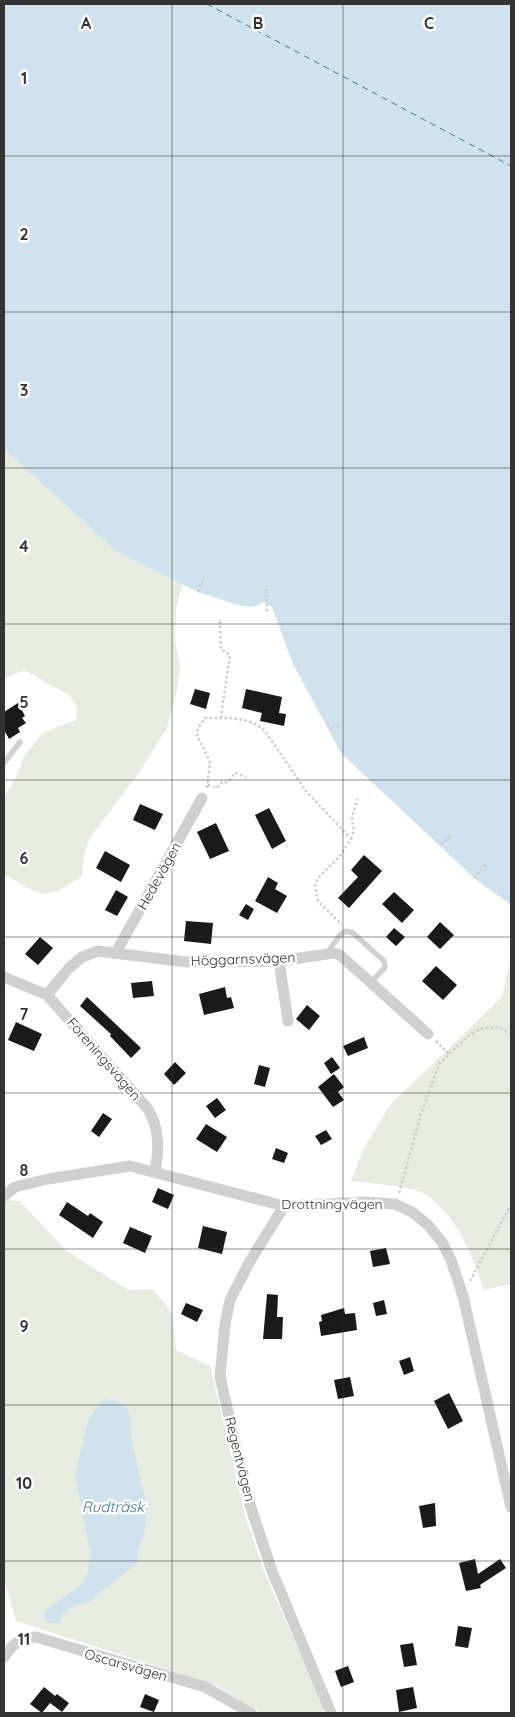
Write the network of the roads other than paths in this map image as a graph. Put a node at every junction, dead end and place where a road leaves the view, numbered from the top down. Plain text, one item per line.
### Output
1 (20, 742) dead end
2 (4, 763) edge
3 (202, 798) road end
4 (327, 953) junction
5 (115, 954) junction
6 (278, 961) junction
7 (4, 977) edge
8 (371, 983) junction
9 (47, 996) junction
10 (288, 1020) dead end
11 (428, 1034) road end
12 (155, 1172) junction
13 (4, 1196) edge
14 (284, 1206) junction
15 (511, 1507) edge
16 (4, 1657) edge
17 (250, 1713) edge
18 (331, 1713) edge

1 - 2 lane
3 - 5 street, Hedevägen
4 - 6 street, Höggarnsvägen
4 - 8 street
4 - 8 lane
5 - 6 street, Höggarnsvägen
5 - 9 street, Höggarnsvägen
6 - 10 street
7 - 9 street, Föreningsvägen
8 - 11 street
9 - 12 street, Föreningsvägen
12 - 13 street, Drottningvägen
12 - 14 street, Drottningvägen
14 - 15 street, Drottningvägen
14 - 18 street, Regentvägen
16 - 17 street, Oscarsvägen

